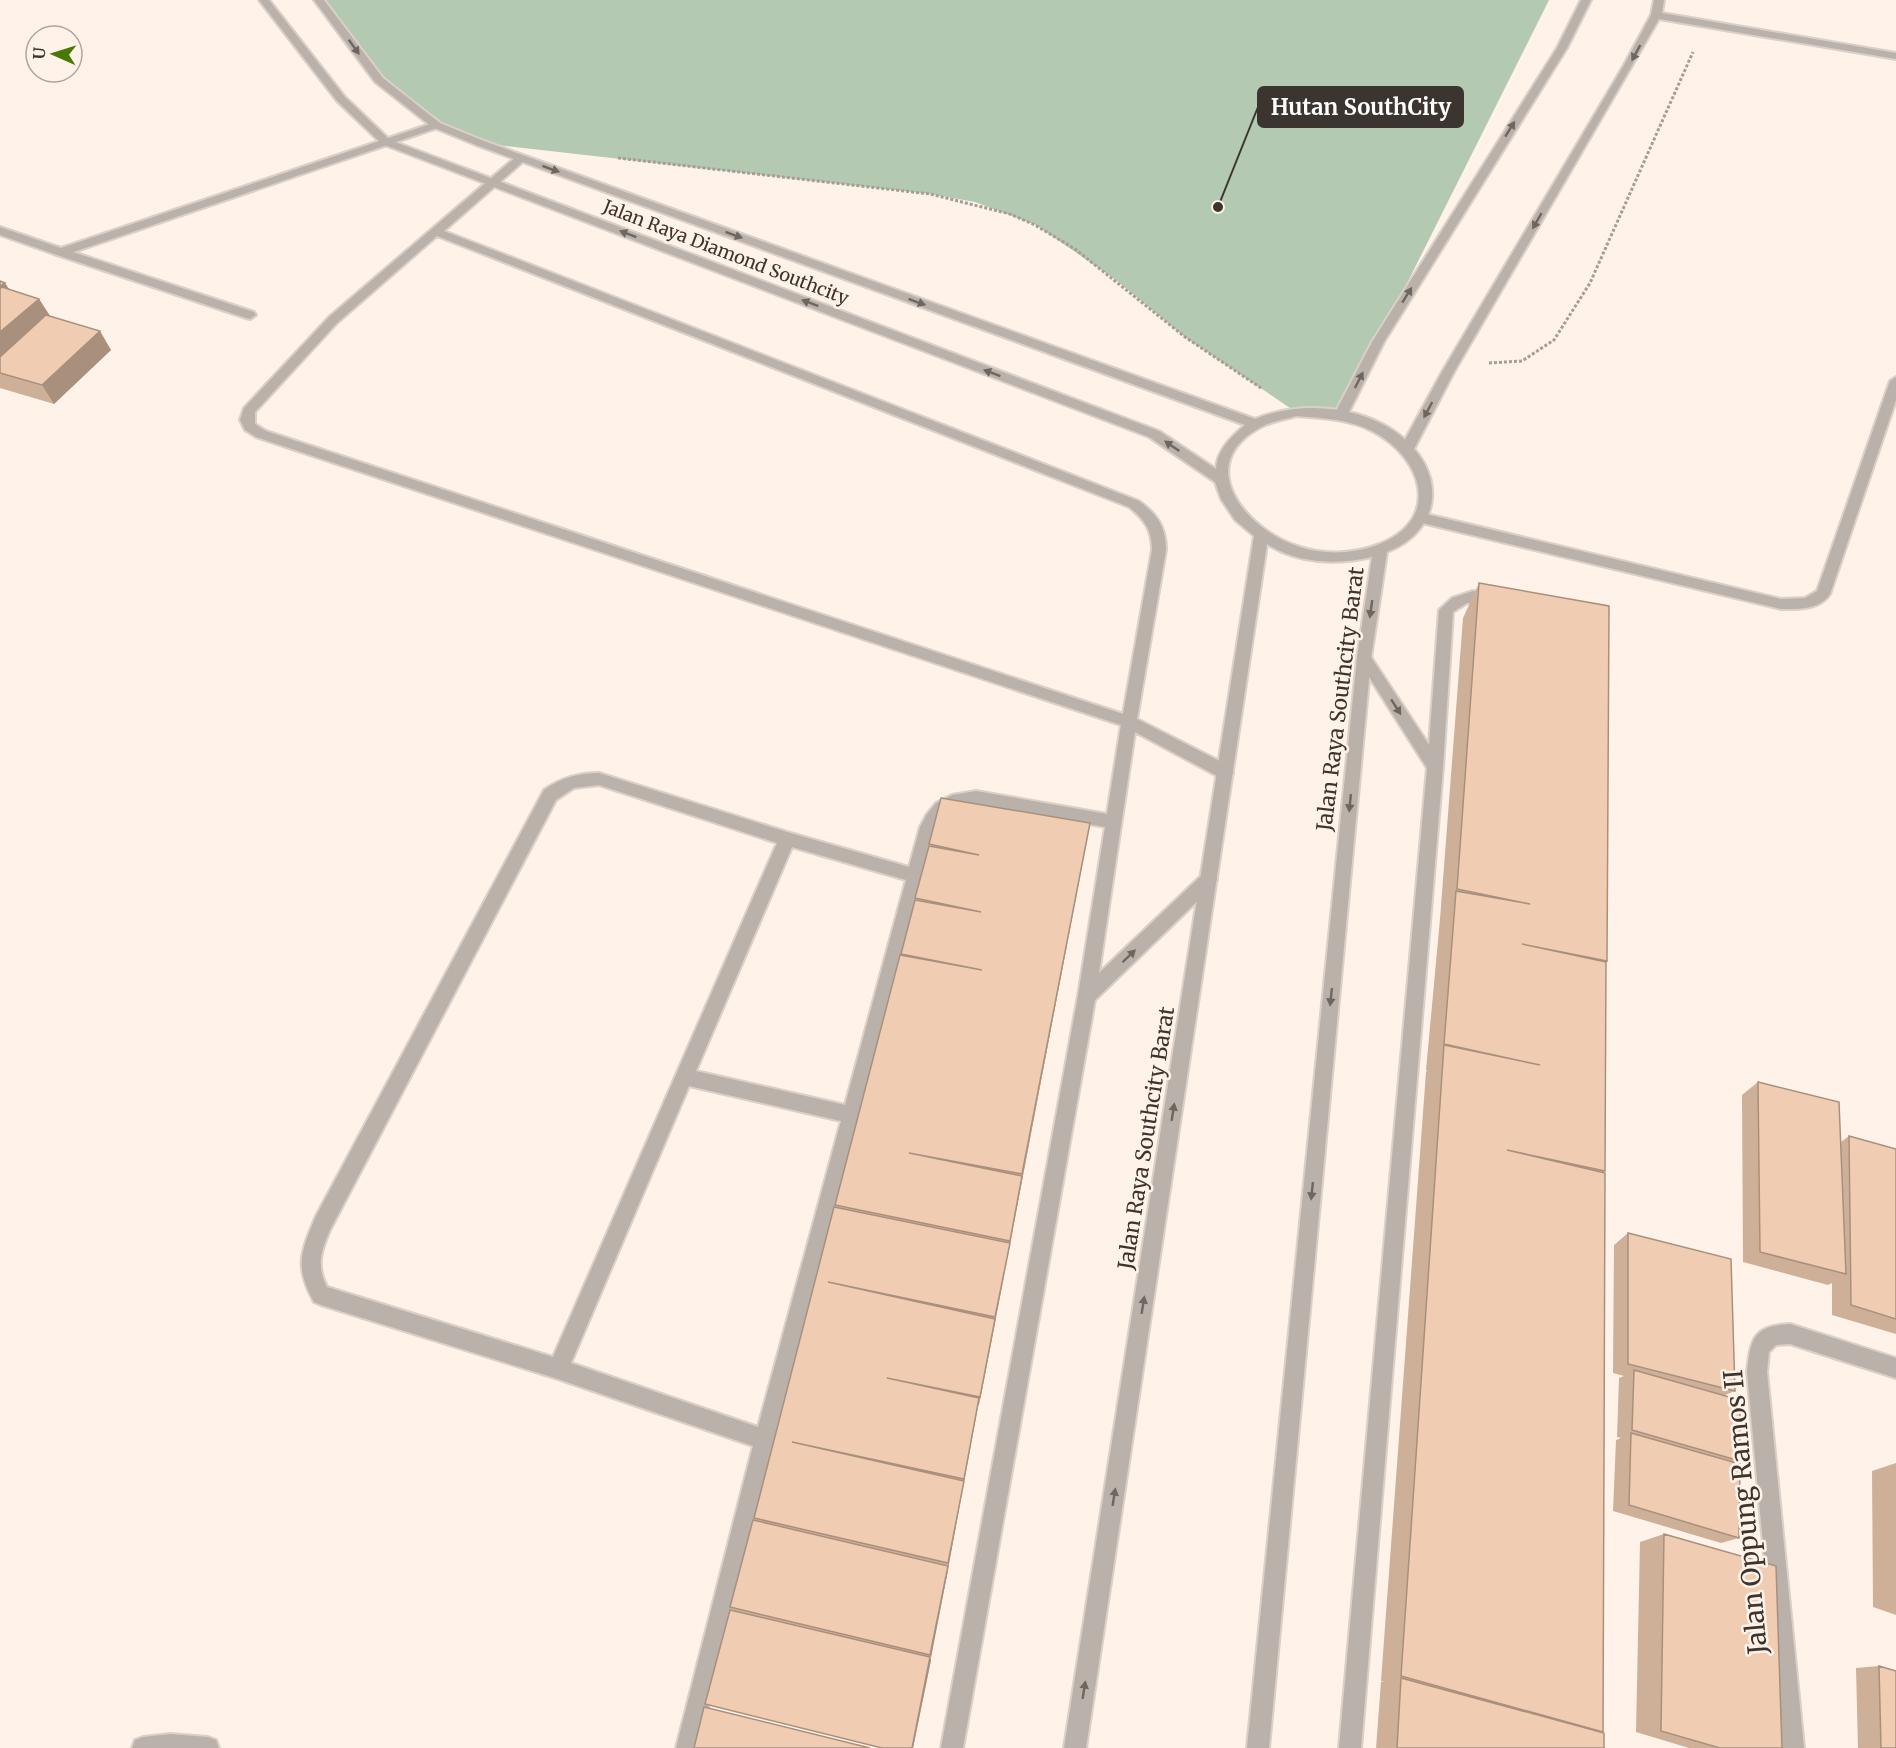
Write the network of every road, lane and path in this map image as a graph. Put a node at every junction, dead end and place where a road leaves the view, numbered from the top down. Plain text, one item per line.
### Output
1 (264, 0) edge
2 (319, 0) edge
3 (1586, 0) edge
4 (1659, 0) edge
5 (1656, 15) junction
6 (1705, 23) junction
7 (1896, 56) edge
8 (436, 125) junction
9 (386, 142) junction
10 (609, 157) dead end
11 (521, 158) junction
12 (492, 183) junction
13 (0, 231) edge
14 (437, 232) junction
15 (61, 252) junction
16 (250, 315) dead end
17 (1452, 365) junction
18 (1896, 381) edge
19 (1296, 412) junction
20 (1341, 415) junction
21 (1255, 424) junction
22 (1407, 449) junction
23 (1220, 479) junction
24 (1422, 518) junction
25 (1261, 536) junction
26 (1380, 551) junction
27 (1512, 603) edge
28 (1364, 658) junction
29 (1129, 722) junction
30 (1435, 767) junction
31 (1226, 772) junction
32 (1115, 822) junction
33 (787, 839) junction
34 (914, 875) junction
35 (1209, 879) junction
36 (1087, 996) junction
37 (684, 1077) junction
38 (851, 1115) junction
39 (1896, 1368) edge
40 (558, 1369) junction
41 (765, 1440) junction
42 (143, 1748) edge
43 (208, 1748) edge
44 (687, 1748) edge
45 (952, 1748) edge
46 (1075, 1748) edge
47 (1258, 1748) edge
48 (1350, 1748) edge
49 (1793, 1748) edge

1 - 9 street, Jalan Raya Diamond Southcity
2 -> 8 street, Jalan Raya Diamond Southcity
20 -> 3 street
4 - 5 street
5 - 6 street
5 -> 17 street
6 - 7 street
6 - 17 path
8 - 9 street
8 - 11 street, Jalan Raya Diamond Southcity
9 - 12 street, Jalan Raya Diamond Southcity
9 - 15 street
10 - 19 path
11 - 12 street
11 -> 21 street, Jalan Raya Diamond Southcity
12 - 14 street
23 -> 12 street, Jalan Raya Diamond Southcity
13 - 15 street
14 - 29 street
14 - 29 street
15 - 16 street
17 -> 22 street
18 - 24 street
19 - 20 street
19 - 21 street
20 - 22 street
21 - 23 street
22 - 24 street
23 - 25 street
24 - 26 street
25 - 26 street
25 - 31 street, Jalan Raya Southcity Barat
26 -> 28 street, Jalan Raya Southcity Barat
27 - 30 street
28 -> 30 street
28 -> 47 street, Jalan Raya Southcity Barat
29 - 31 street
29 - 32 street
30 - 48 street
31 - 35 street, Jalan Raya Southcity Barat
32 - 34 street
32 - 36 street
33 - 34 street
33 - 37 street
33 - 40 street
34 - 38 street
36 -> 35 street
46 -> 35 street, Jalan Raya Southcity Barat
36 - 45 street
37 - 38 street
37 - 40 street
38 - 41 street
39 - 49 street, Jalan Oppung Ramos II
40 - 41 street
41 - 44 street
42 - 43 street

